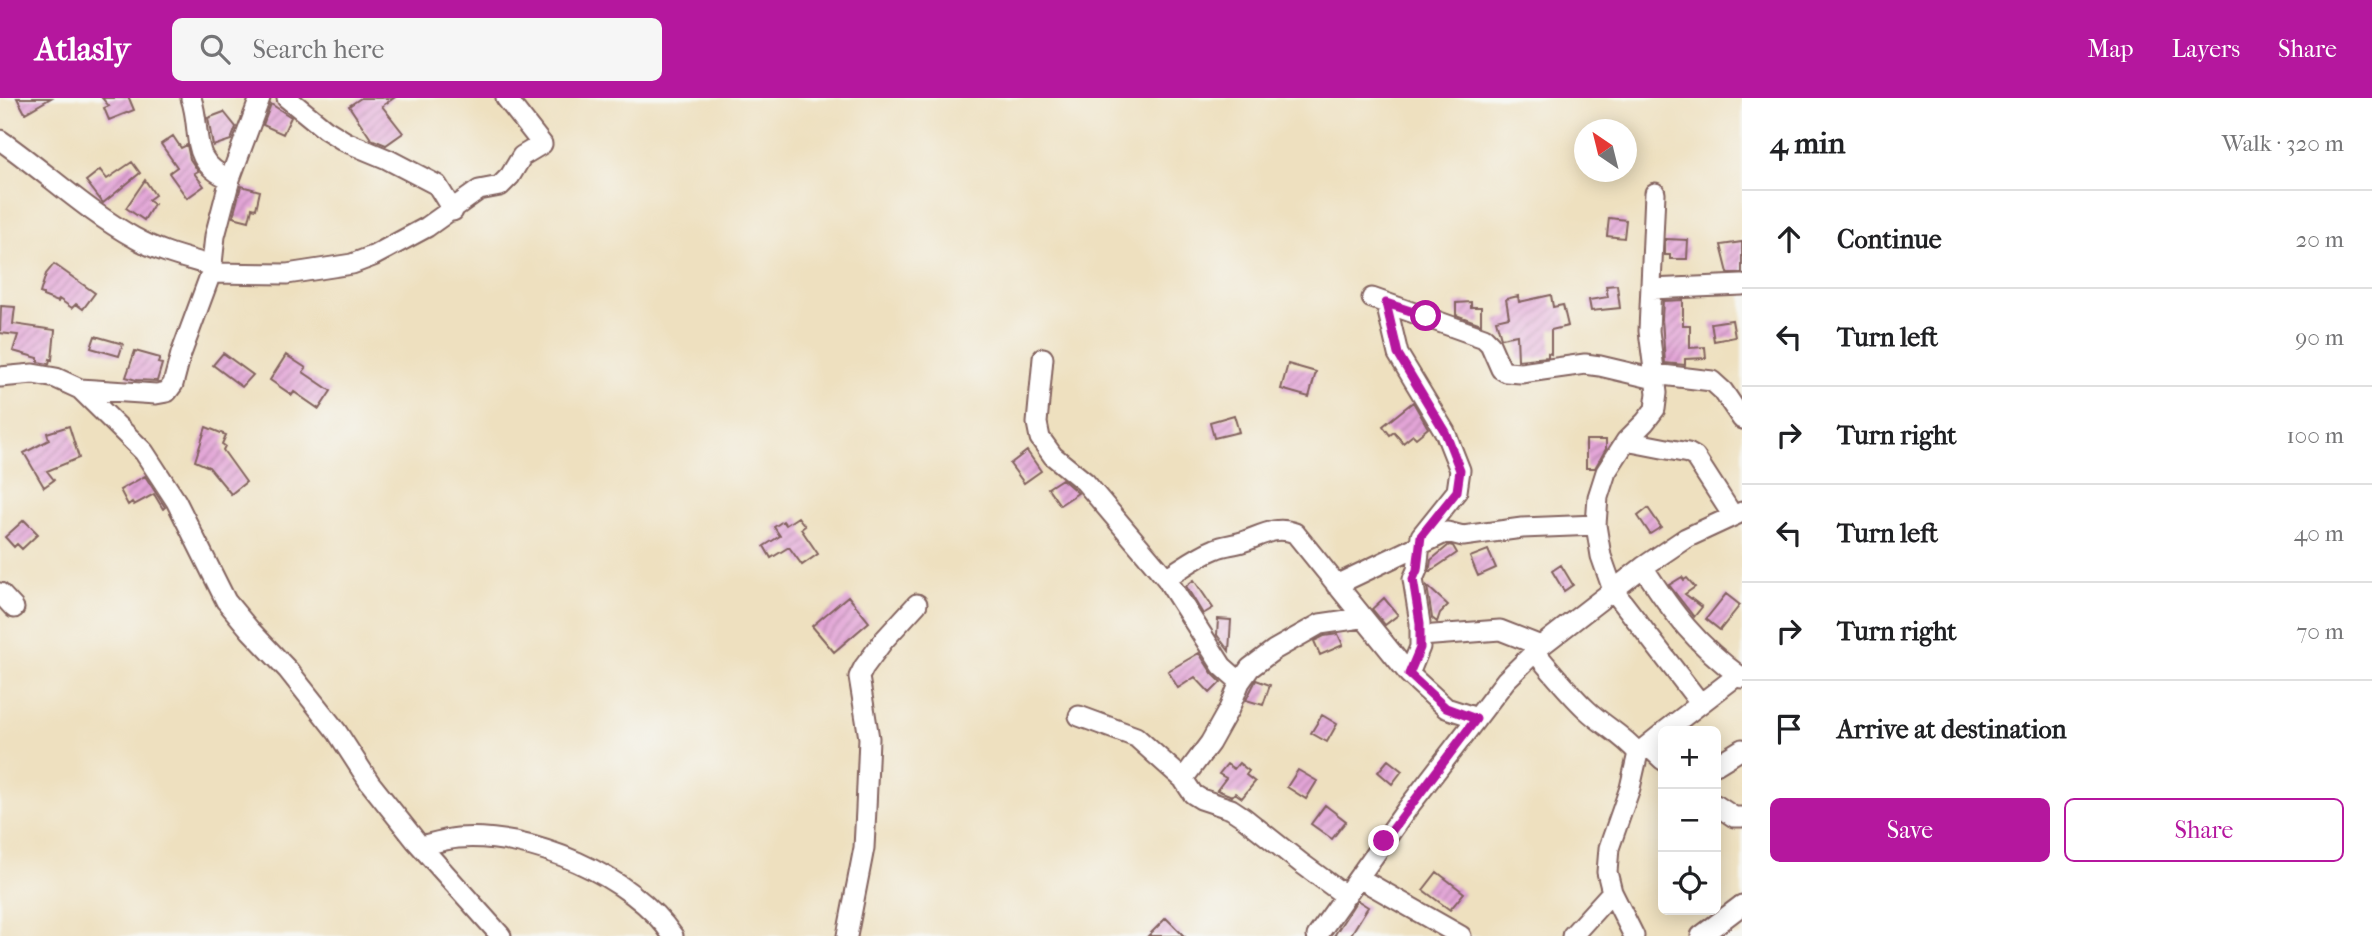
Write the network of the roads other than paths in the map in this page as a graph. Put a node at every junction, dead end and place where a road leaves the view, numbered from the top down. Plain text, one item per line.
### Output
1 (191, 98) edge
2 (260, 98) edge
3 (506, 98) edge
4 (291, 99) edge
5 (0, 140) edge
6 (230, 179) junction
7 (1655, 193) dead end
8 (453, 211) junction
9 (211, 269) junction
10 (1742, 285) edge
11 (1651, 289) junction
12 (1043, 358) dead end
13 (1654, 376) junction
14 (0, 377) edge
15 (80, 389) junction
16 (1742, 419) edge
17 (1626, 441) junction
18 (1738, 514) edge
19 (1596, 525) junction
20 (1420, 547) junction
21 (1643, 567) junction
22 (1166, 579) junction
23 (1336, 585) junction
24 (1613, 590) junction
25 (0, 593) edge
26 (917, 604) dead end
27 (14, 608) dead end
28 (1362, 618) junction
29 (1421, 636) junction
30 (1538, 649) junction
31 (1409, 674) junction
32 (1740, 677) edge
33 (1240, 682) junction
34 (1700, 702) junction
35 (1079, 716) dead end
36 (1476, 719) junction
37 (1671, 726) edge
38 (1658, 737) edge
39 (1643, 749) junction
40 (1742, 749) edge
41 (1658, 757) edge
42 (1721, 762) edge
43 (1183, 779) junction
44 (1721, 808) edge
45 (1742, 817) edge
46 (421, 846) junction
47 (1359, 878) junction
48 (1612, 892) junction
49 (1346, 896) junction
50 (1742, 905) edge
51 (1320, 935) edge
52 (501, 936) edge
53 (673, 936) edge
54 (847, 936) edge
55 (1461, 936) edge
56 (1573, 936) edge
57 (1633, 936) edge
58 (1700, 936) edge

1 - 6 street
2 - 6 street
3 - 8 street
4 - 8 street
5 - 9 street
6 - 9 street
7 - 11 street
8 - 9 street
9 - 15 street
10 - 11 street
11 - 13 street
12 - 22 street
13 - 16 street
13 - 17 street
13 - 20 street
14 - 15 street
15 - 46 street
17 - 18 street
17 - 19 street
18 - 21 street
19 - 20 street
19 - 24 street
20 - 23 street
20 - 29 street
21 - 24 street
21 - 32 street
22 - 23 street
22 - 33 street
23 - 28 street
24 - 30 street
24 - 34 street
25 - 27 street
26 - 54 street
28 - 31 street
28 - 33 street
29 - 30 street
29 - 31 street
30 - 36 street
30 - 39 street
31 - 36 street
32 - 34 street
33 - 43 street
34 - 37 street
35 - 43 street
36 - 47 street
38 - 39 street
39 - 41 street
39 - 48 street
40 - 42 street
43 - 49 street
44 - 45 street
46 - 52 street
46 - 53 street
47 - 49 street
47 - 55 street
48 - 56 street
48 - 57 street
49 - 51 street
50 - 58 street

